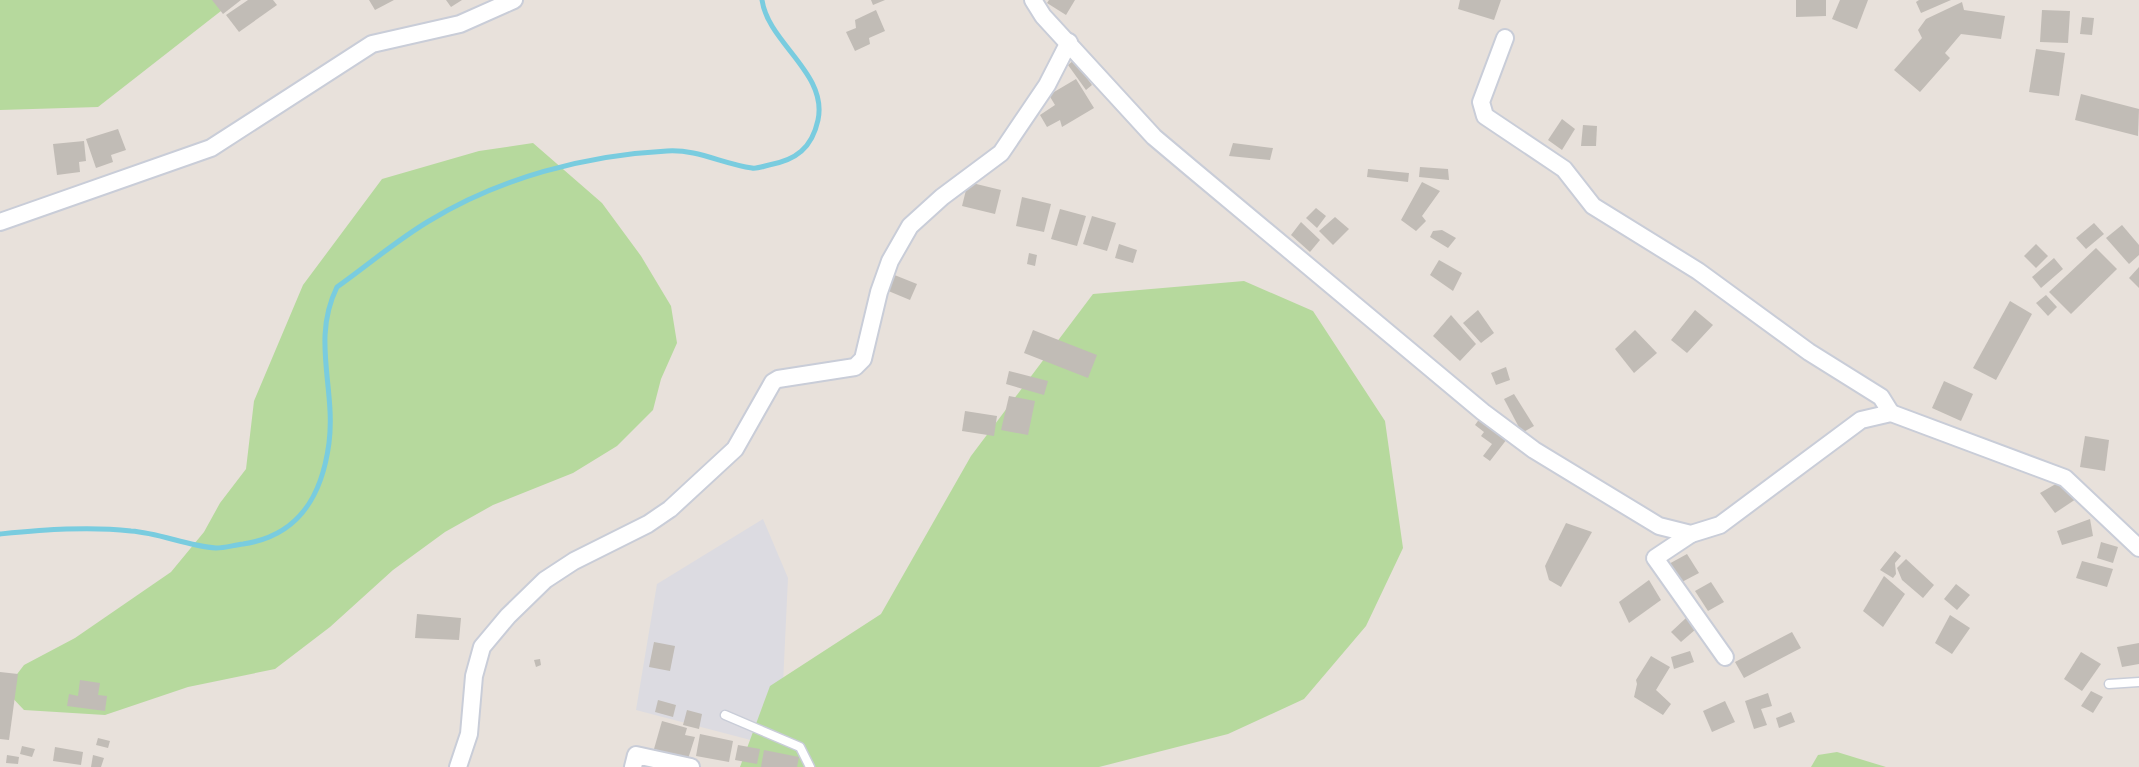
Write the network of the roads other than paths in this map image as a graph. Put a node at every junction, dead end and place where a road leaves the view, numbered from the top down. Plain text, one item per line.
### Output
1 (514, 0) edge
2 (1033, 0) edge
3 (1505, 38) dead end
4 (1069, 42) junction
5 (0, 222) edge
6 (1891, 412) junction
7 (1691, 534) junction
8 (2139, 548) edge
9 (1725, 657) dead end
10 (2139, 682) edge
11 (2109, 684) dead end
12 (725, 715) dead end
13 (458, 767) edge
14 (633, 767) edge
15 (691, 767) edge
16 (810, 767) edge

1 - 5 street
2 - 4 street
3 - 6 street
4 - 7 street
4 - 13 street
6 - 7 street
6 - 8 street
7 - 9 street
10 - 11 lane
12 - 16 lane
14 - 15 street

